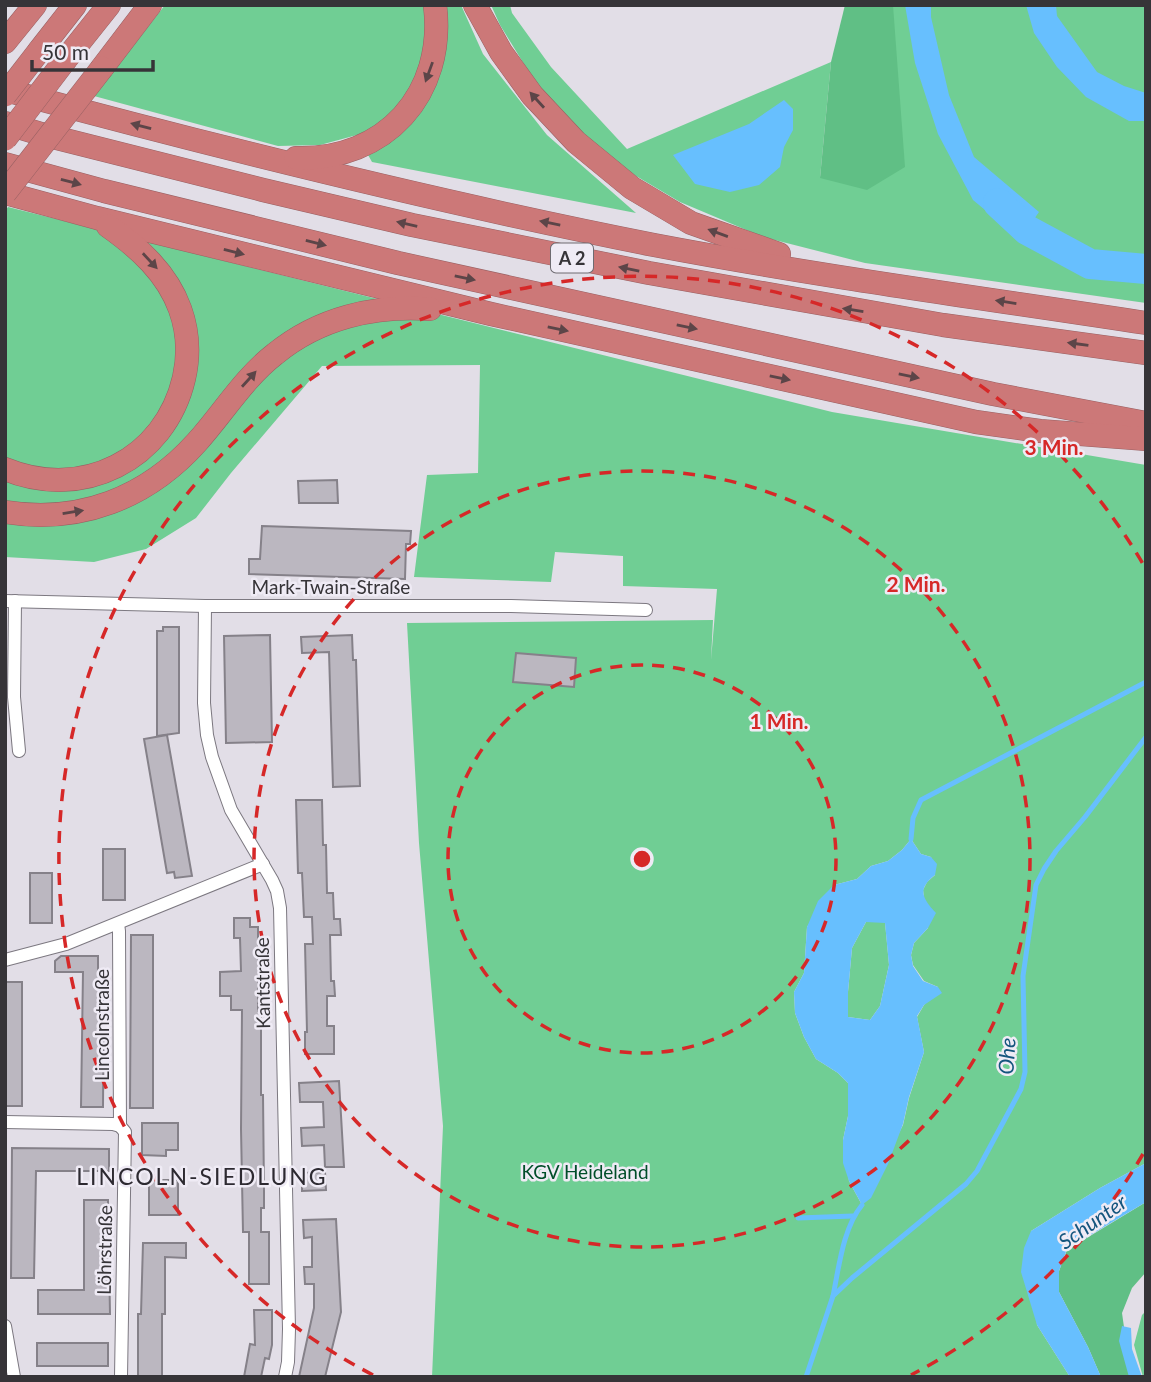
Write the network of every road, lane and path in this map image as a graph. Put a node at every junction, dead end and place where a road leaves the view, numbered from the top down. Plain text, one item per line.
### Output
1 (26, 5) edge
2 (35, 5) edge
3 (75, 5) edge
4 (109, 5) edge
5 (150, 5) edge
6 (435, 5) edge
7 (475, 5) edge
8 (5, 42) edge
9 (5, 90) edge
10 (5, 95) edge
11 (5, 124) edge
12 (5, 139) edge
13 (207, 144) junction
14 (5, 164) edge
15 (5, 193) edge
16 (97, 218) junction
17 (883, 283) junction
18 (491, 314) junction
19 (1146, 323) edge
20 (1146, 353) edge
21 (1146, 423) edge
22 (1146, 439) edge
23 (5, 469) edge
24 (5, 512) edge
25 (10, 601) edge
26 (205, 606) junction
27 (646, 610) dead end
28 (19, 751) dead end
29 (263, 864) junction
30 (118, 924) junction
31 (5, 960) edge
32 (5, 1122) edge
33 (120, 1126) junction
34 (5, 1326) edge
35 (14, 1377) edge
36 (121, 1377) edge
37 (285, 1377) edge

1 - 8 highway
2 - 8 highway
3 - 10 highway, bridge
4 - 12 highway, bridge
5 - 15 highway, bridge
6 -> 13 highway
17 -> 7 highway
13 -> 9 highway
20 -> 11 highway, A 2
17 -> 13 highway
14 -> 21 highway, A 2
15 - 16 highway
16 -> 18 highway
16 -> 23 highway
19 -> 17 highway
18 -> 22 highway
24 -> 18 highway
25 - 26 street, Mark-Twain-Straße
25 - 28 street, Mark-Twain-Straße
26 - 27 street, Mark-Twain-Straße
26 - 29 street, Kantstraße
29 - 30 street
29 - 37 street, Kantstraße
30 - 31 street
30 - 33 street, Lincolnstraße
32 - 33 street
33 - 36 street, Löhrstraße
34 - 35 street

